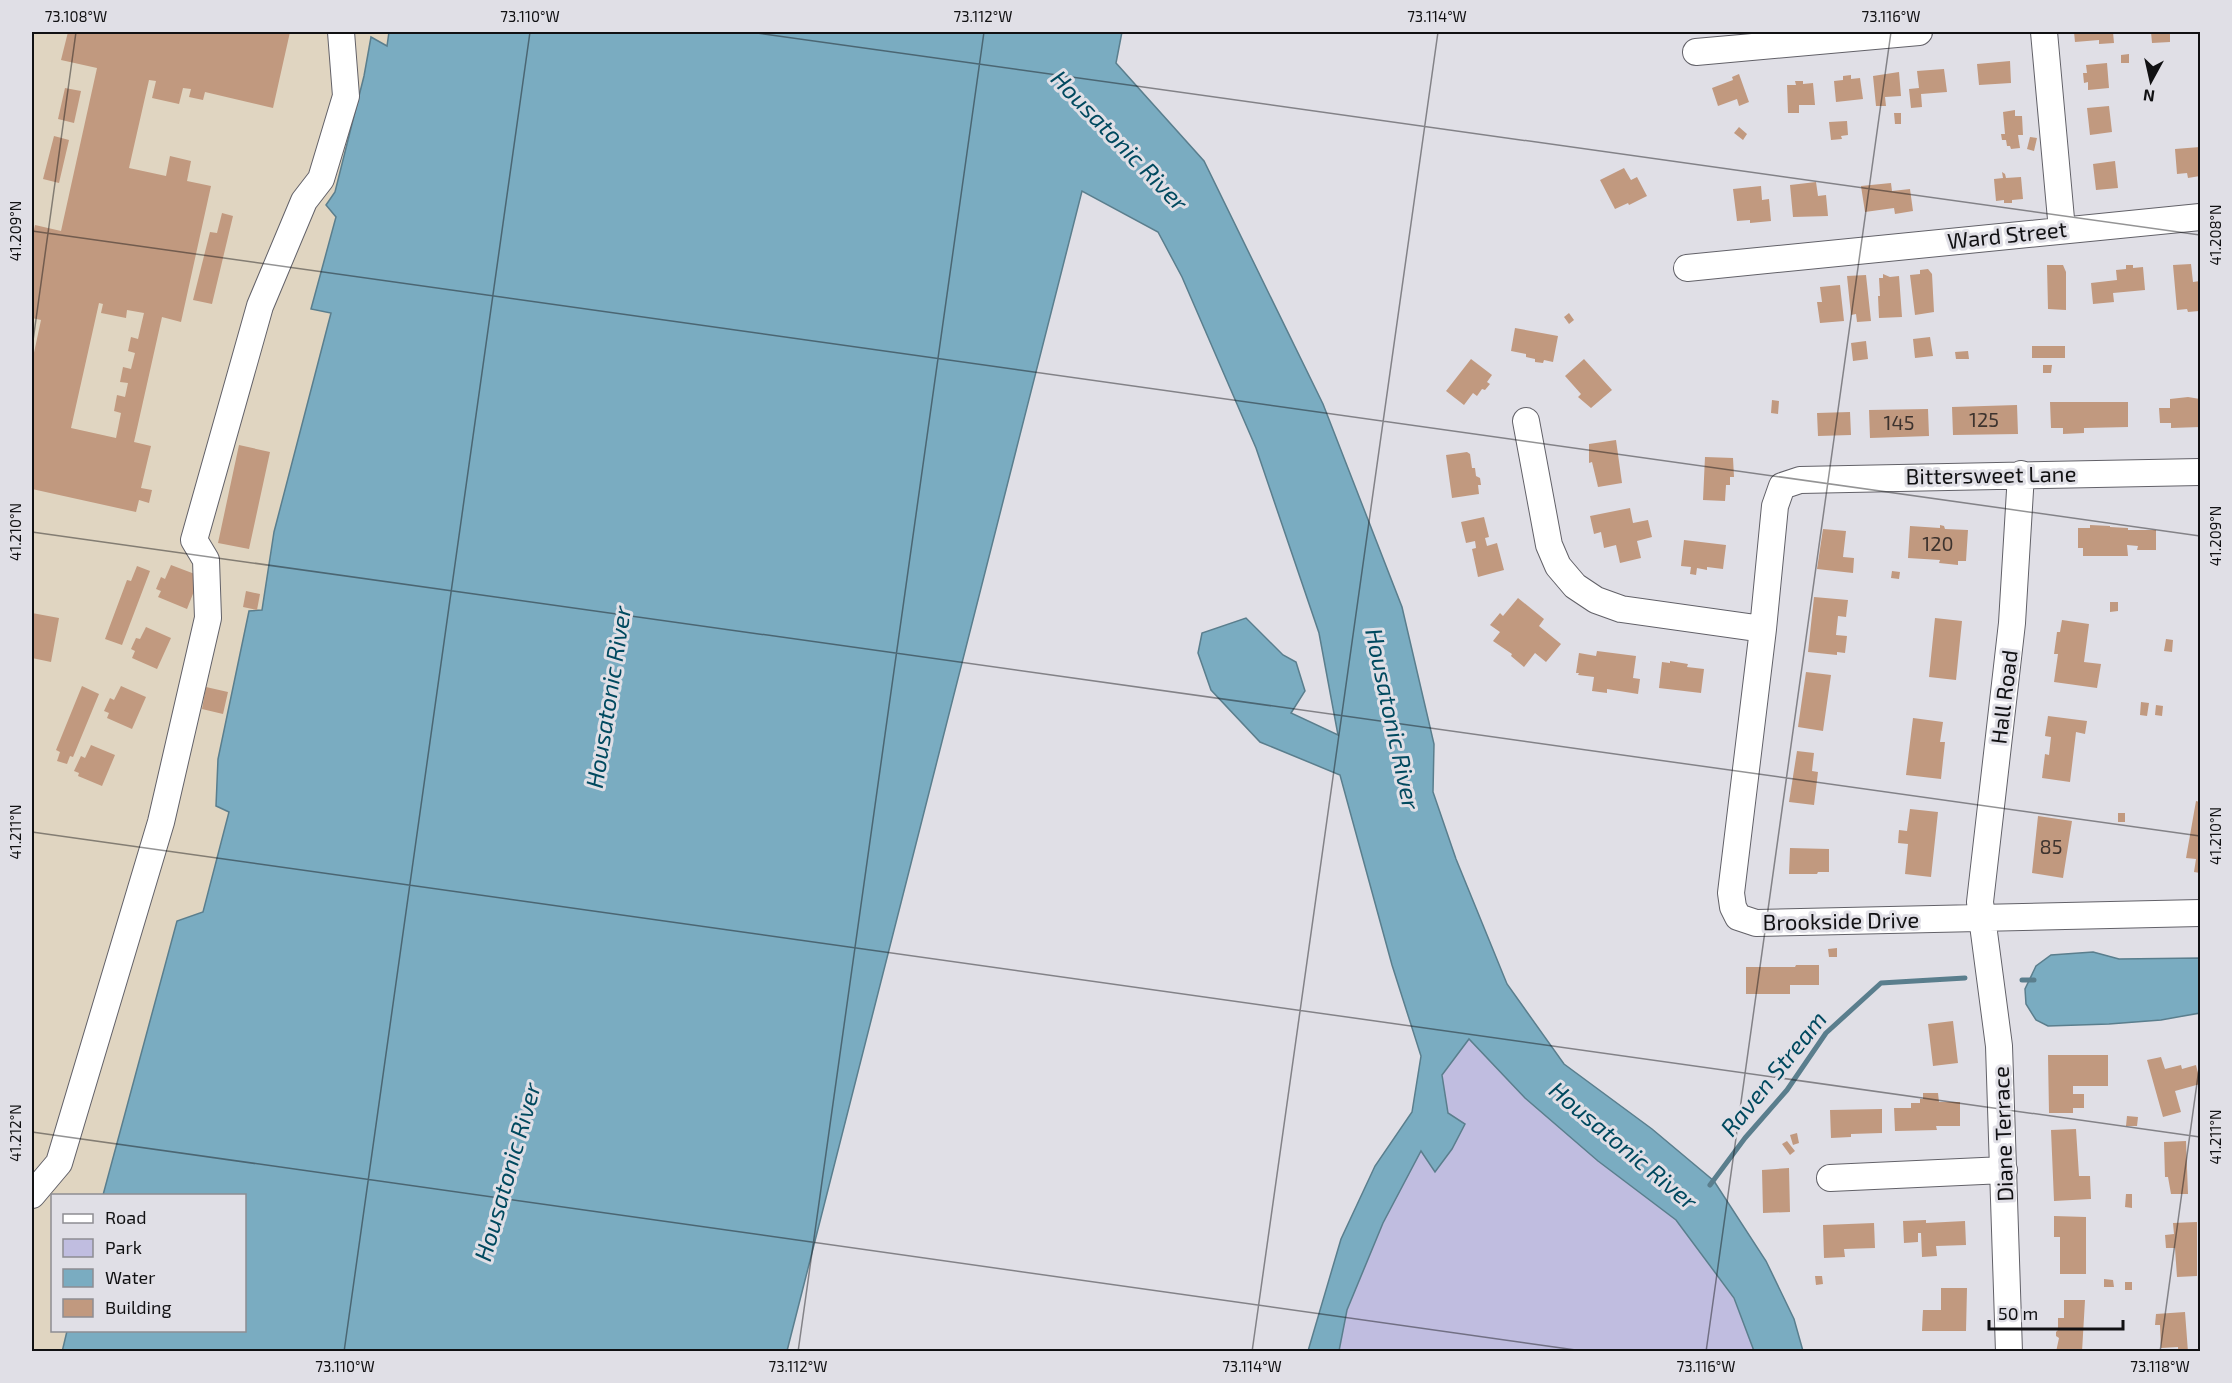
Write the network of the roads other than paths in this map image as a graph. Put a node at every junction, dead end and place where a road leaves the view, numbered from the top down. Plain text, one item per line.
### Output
1 (341, 32) edge
2 (1919, 32) edge
3 (2044, 32) edge
4 (1696, 52) dead end
5 (2200, 217) edge
6 (2062, 230) junction
7 (1688, 268) dead end
8 (1526, 421) dead end
9 (2200, 472) edge
10 (2021, 474) junction
11 (1782, 486) joint
12 (1763, 629) junction
13 (2200, 913) edge
14 (1982, 918) junction
15 (2004, 1170) junction
16 (1830, 1178) dead end
17 (32, 1195) edge
18 (2009, 1352) edge

1 - 17 street
2 - 4 street
3 - 6 street
5 - 6 street, Ward Street
6 - 7 street, Ward Street
8 - 12 street
9 - 10 street, Bittersweet Lane
10 - 11 street, Bittersweet Lane
10 - 14 street, Hall Road
11 - 12 street, Brookside Drive
12 - 14 street, Brookside Drive
13 - 14 street, Brookside Drive
14 - 15 street, Diane Terrace
15 - 16 street
15 - 18 street, Diane Terrace

